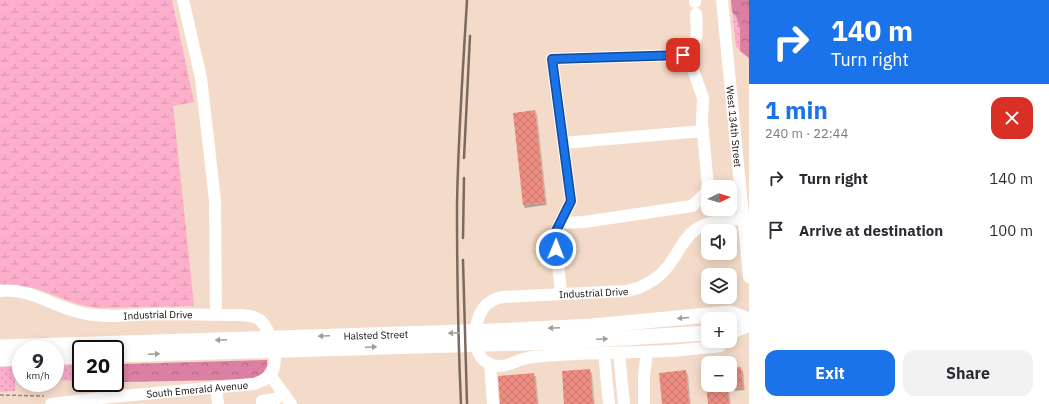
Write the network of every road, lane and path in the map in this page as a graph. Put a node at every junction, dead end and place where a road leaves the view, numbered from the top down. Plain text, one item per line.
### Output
1 (183, 0) edge
2 (722, 0) edge
3 (748, 0) edge
4 (749, 6) edge
5 (696, 14) dead end
6 (683, 55) junction
7 (703, 131) junction
8 (563, 143) junction
9 (707, 180) edge
10 (701, 197) edge
11 (742, 218) junction
12 (560, 223) junction
13 (749, 277) edge
14 (0, 291) edge
15 (561, 294) junction
16 (216, 315) junction
17 (749, 320) edge
18 (749, 324) edge
19 (737, 329) edge
20 (701, 333) edge
21 (493, 337) junction
22 (261, 344) junction
23 (0, 347) edge
24 (701, 348) edge
25 (647, 352) junction
26 (604, 353) junction
27 (619, 353) junction
28 (124, 354) edge
29 (12, 358) edge
30 (0, 359) edge
31 (490, 364) junction
32 (270, 375) junction
33 (254, 384) junction
34 (216, 387) junction
35 (0, 395) edge
36 (15, 395) dead end
37 (287, 399) edge
38 (262, 402) edge
39 (51, 404) edge
40 (218, 404) edge
41 (493, 404) edge
42 (609, 404) edge
43 (624, 404) edge
44 (644, 404) edge

1 - 16 street
2 - 11 street, West 134th Street
3 - 4 path
5 - 6 street
6 - 7 street
6 - 8 street
7 - 8 street
7 - 9 street
8 - 12 street
10 - 12 street
11 - 13 street, West 134th Street
11 - 15 street, Industrial Drive
12 - 15 street
14 - 16 street, Industrial Drive
15 - 31 street, Industrial Drive
16 - 32 street, Industrial Drive
17 -> 21 main road, Halsted Street
18 - 19 main road
21 -> 20 main road, Halsted Street
21 - 22 main road, Halsted Street
22 -> 23 main road, Halsted Street
28 -> 22 main road, Halsted Street
24 - 25 street
25 - 27 street
25 - 44 street
26 - 27 street
26 - 31 street
26 - 42 street
27 - 43 street
29 - 30 main road
31 - 41 street
32 - 33 street, South Emerald Avenue
32 - 37 street
33 - 34 street, South Emerald Avenue
33 - 38 street
34 - 39 street, South Emerald Avenue
34 - 40 street
35 - 36 path
37 - 38 street

